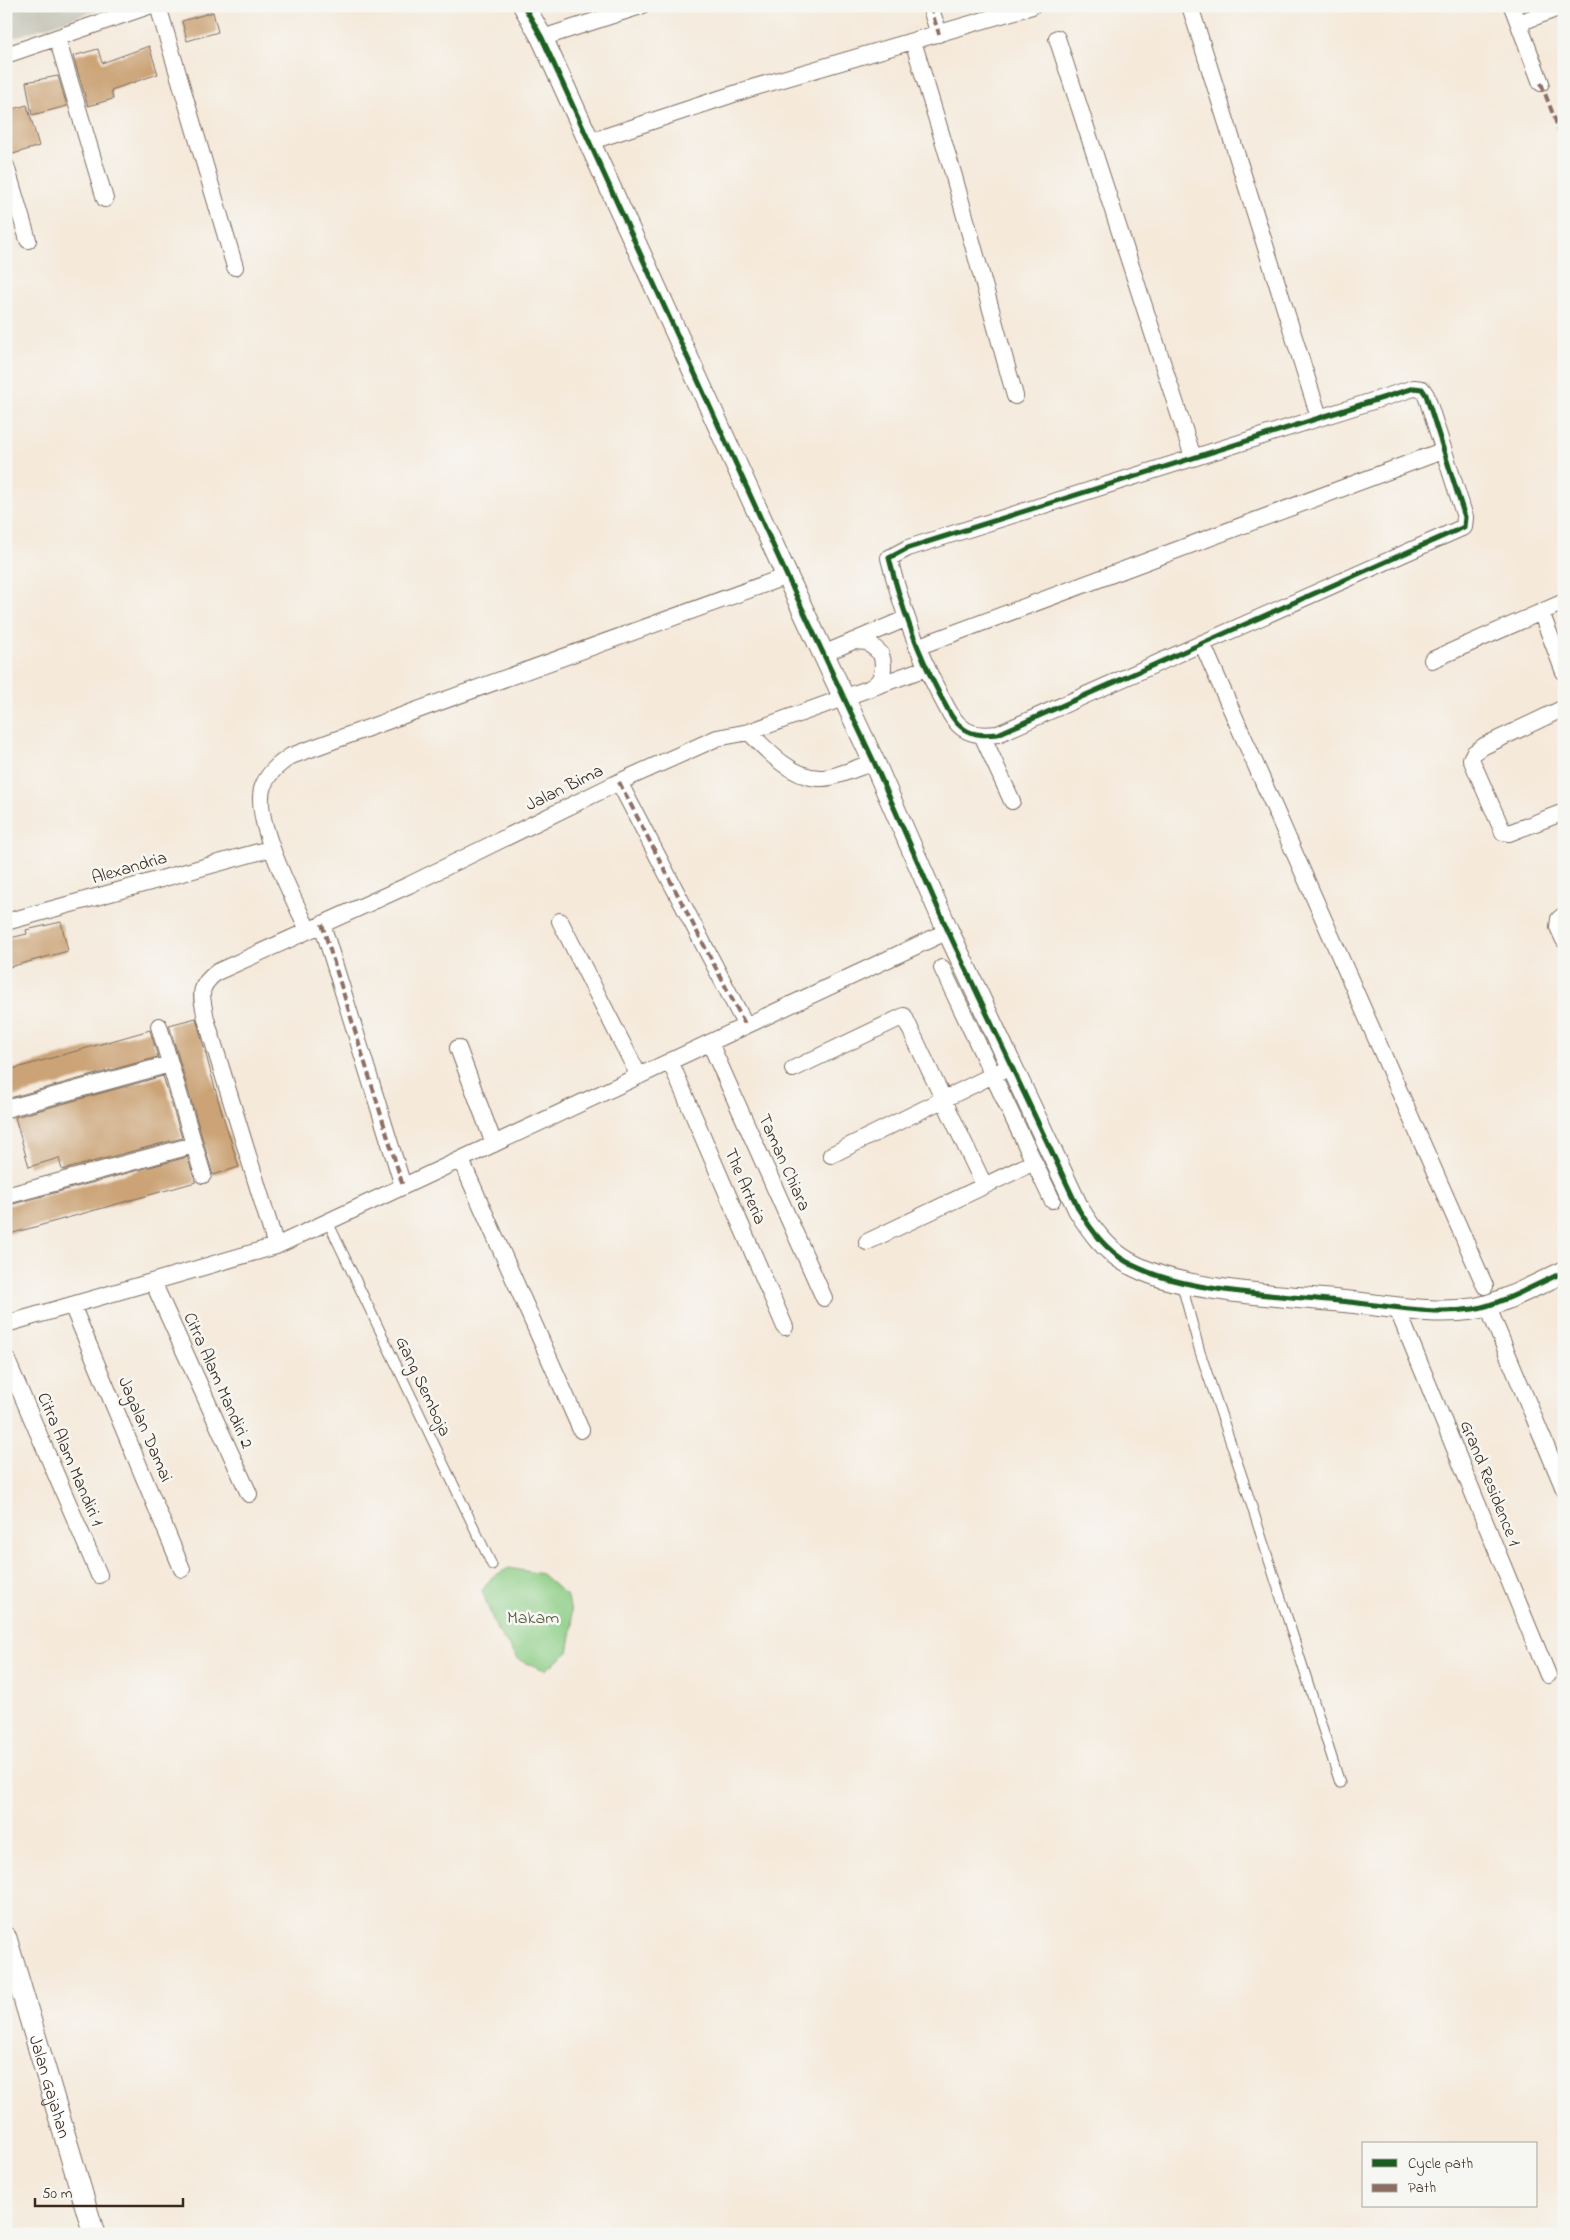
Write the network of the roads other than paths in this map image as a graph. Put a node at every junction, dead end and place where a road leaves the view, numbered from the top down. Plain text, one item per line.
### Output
1 (149, 6) edge
2 (158, 6) edge
3 (524, 6) edge
4 (641, 6) edge
5 (930, 6) edge
6 (1032, 6) edge
7 (1190, 6) edge
8 (1512, 6) edge
9 (1563, 6) edge
10 (1519, 24) junction
11 (939, 34) junction
12 (57, 38) junction
13 (542, 38) junction
14 (1057, 38) dead end
15 (913, 41) junction
16 (6, 55) edge
17 (1541, 82) dead end
18 (589, 142) junction
19 (6, 166) edge
20 (106, 199) dead end
21 (28, 240) dead end
22 (235, 267) dead end
23 (1015, 396) dead end
24 (1319, 417) junction
25 (1442, 451) junction
26 (1193, 458) junction
27 (787, 576) junction
28 (1564, 602) edge
29 (1541, 612) junction
30 (906, 619) junction
31 (851, 642) junction
32 (1202, 643) junction
33 (917, 647) junction
34 (823, 654) junction
35 (1432, 660) dead end
36 (926, 668) junction
37 (1564, 672) edge
38 (866, 690) junction
39 (844, 698) junction
40 (1564, 708) edge
41 (749, 732) junction
42 (982, 735) junction
43 (874, 762) junction
44 (619, 782) junction
45 (1012, 801) dead end
46 (1564, 812) edge
47 (262, 851) dead end
48 (1564, 915) edge
49 (560, 921) dead end
50 (6, 922) edge
51 (315, 927) junction
52 (948, 931) junction
53 (1564, 940) edge
54 (942, 968) dead end
55 (159, 1026) dead end
56 (746, 1026) junction
57 (710, 1043) junction
58 (458, 1048) dead end
59 (670, 1061) junction
60 (170, 1064) junction
61 (793, 1069) dead end
62 (1002, 1071) junction
63 (639, 1076) junction
64 (944, 1100) junction
65 (6, 1109) edge
66 (494, 1144) junction
67 (194, 1145) junction
68 (831, 1155) dead end
69 (461, 1160) junction
70 (1034, 1162) junction
71 (203, 1175) dead end
72 (984, 1185) junction
73 (403, 1186) junction
74 (6, 1196) edge
75 (1052, 1200) dead end
76 (328, 1222) junction
77 (867, 1242) dead end
78 (276, 1246) junction
79 (1564, 1272) edge
80 (153, 1282) junction
81 (1180, 1282) junction
82 (1486, 1295) junction
83 (824, 1298) dead end
84 (72, 1305) junction
85 (1396, 1306) junction
86 (6, 1324) edge
87 (785, 1327) dead end
88 (6, 1358) edge
89 (581, 1430) dead end
90 (1564, 1489) edge
91 (249, 1494) dead end
92 (492, 1565) dead end
93 (182, 1569) dead end
94 (99, 1576) dead end
95 (1548, 1675) dead end
96 (1340, 1783) dead end
97 (6, 1938) edge
98 (94, 2234) edge

1 - 12 street
2 - 22 street
3 - 13 street
4 - 13 street
5 - 11 street
6 - 11 street
7 - 24 street
8 - 10 street
9 - 10 street
10 - 17 street
11 - 15 street
12 - 16 street
12 - 20 street
13 - 18 street
14 - 26 street
15 - 18 street
15 - 23 street
18 - 27 street
19 - 21 street
24 - 25 street
24 - 26 street
25 - 32 street
25 - 33 street
26 - 30 street
27 - 34 street
27 - 51 street
28 - 29 street
29 - 35 street
29 - 37 street
30 - 31 street
30 - 33 street
31 - 34 street
31 - 38 street
32 - 42 street
32 - 82 street
33 - 36 street
34 - 39 street
36 - 38 street
36 - 42 street
38 - 39 street
39 - 41 street, Jalan Bima
39 - 43 street
40 - 46 street
41 - 43 street
41 - 44 street, Jalan Bima
42 - 45 street
43 - 52 street
44 - 51 street, Jalan Bima
44 - 56 street
47 - 50 street, Alexandria
48 - 53 street
49 - 63 street
51 - 73 street
51 - 78 street, Jalan Bima
52 - 56 street
52 - 62 street
54 - 62 street
55 - 60 street
56 - 57 street
57 - 59 street
57 - 83 street, Taman Chiara
58 - 66 street
59 - 63 street
59 - 87 street, The Arteria
60 - 65 street
60 - 67 street
61 - 64 street
62 - 64 street
62 - 70 street
62 - 81 street
63 - 66 street
64 - 68 street
64 - 72 street
66 - 69 street
67 - 71 street
67 - 74 street
69 - 73 street
69 - 89 street
70 - 72 street
70 - 75 street
72 - 77 street
73 - 76 street
76 - 78 street
76 - 92 lane, Gang Semboja
78 - 80 street
79 - 82 street
80 - 84 street
80 - 91 street, Citra Alam Mandiri 2
81 - 85 street
81 - 96 lane
82 - 85 street
82 - 90 street
84 - 86 street
84 - 93 street, Jagalan Damai
85 - 95 street, Grand Residence 1
88 - 94 street, Citra Alam Mandiri 1
97 - 98 street, Jalan Gajahan

